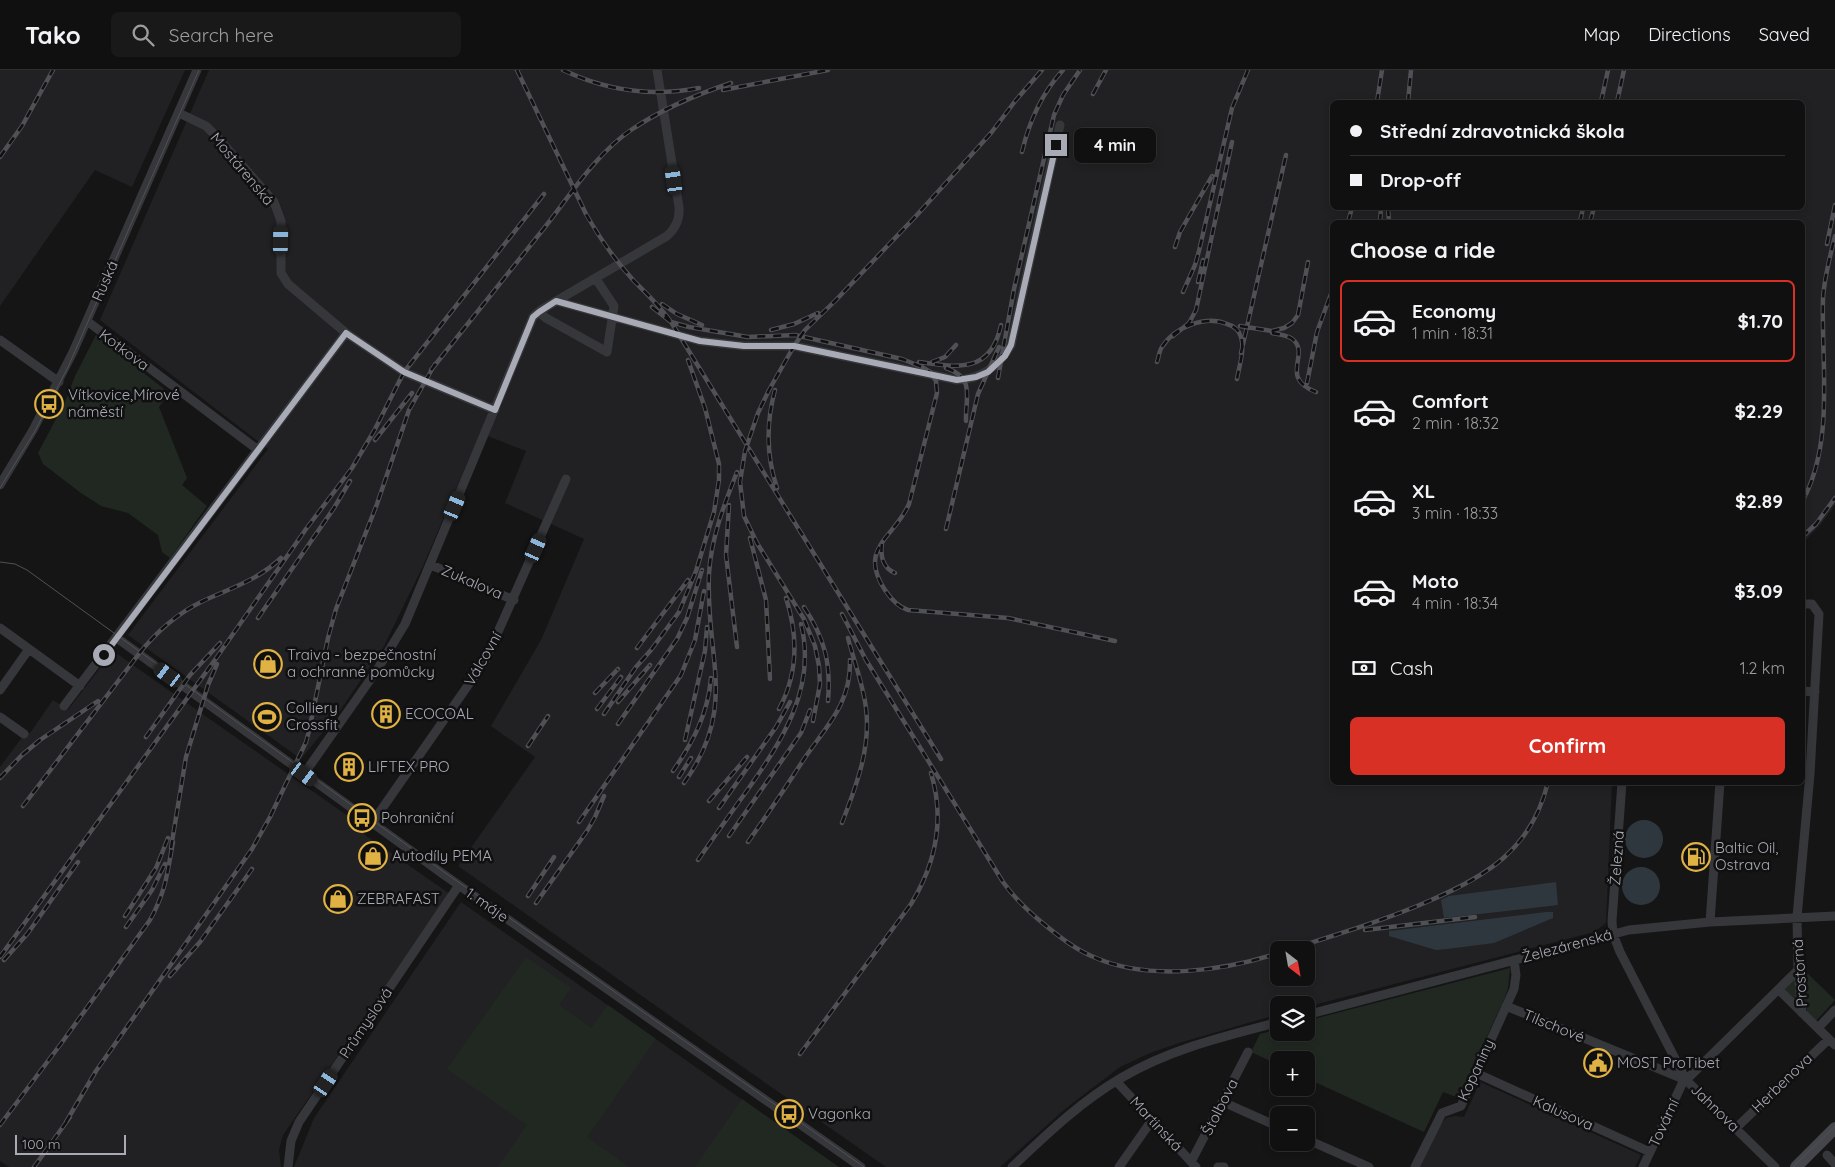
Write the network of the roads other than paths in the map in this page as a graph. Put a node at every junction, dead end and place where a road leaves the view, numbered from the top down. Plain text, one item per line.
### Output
1 (197, 70) edge
2 (657, 70) edge
3 (179, 112) junction
4 (1060, 125) dead end
5 (596, 279) junction
6 (556, 301) junction
7 (539, 312) junction
8 (613, 317) junction
9 (87, 322) junction
10 (346, 333) junction
11 (0, 340) edge
12 (59, 382) junction
13 (495, 410) junction
14 (258, 450) junction
15 (566, 479) dead end
16 (0, 485) edge
17 (431, 565) junction
18 (514, 600) junction
19 (1805, 604) edge
20 (0, 628) edge
21 (117, 638) junction
22 (29, 649) junction
23 (80, 686) junction
24 (0, 690) edge
25 (1805, 691) edge
26 (1815, 692) junction
27 (64, 706) dead end
28 (0, 717) edge
29 (24, 734) dead end
30 (304, 774) junction
31 (1806, 774) edge
32 (1622, 785) edge
33 (1720, 785) edge
34 (372, 823) junction
35 (460, 885) junction
36 (1835, 916) edge
37 (1797, 917) junction
38 (1710, 922) junction
39 (1613, 934) junction
40 (1514, 960) junction
41 (1798, 970) junction
42 (1779, 990) junction
43 (1506, 1006) junction
44 (1835, 1010) edge
45 (1315, 1013) edge
46 (1802, 1013) junction
47 (1270, 1024) edge
48 (1818, 1028) junction
49 (1832, 1042) edge
50 (1248, 1052) dead end
51 (1476, 1073) junction
52 (1686, 1080) junction
53 (1116, 1081) junction
54 (1223, 1102) junction
55 (1152, 1120) junction
56 (1270, 1123) edge
57 (1736, 1128) junction
58 (1835, 1128) edge
59 (1315, 1143) edge
60 (1650, 1152) junction
61 (1827, 1155) dead end
62 (1194, 1164) edge
63 (1835, 1164) edge
64 (288, 1167) edge
65 (861, 1167) edge
66 (1012, 1167) edge
67 (1119, 1167) edge
68 (1218, 1167) edge
69 (1224, 1167) edge
70 (1369, 1167) edge
71 (1415, 1167) edge
72 (1643, 1167) edge
73 (1775, 1167) edge
74 (1796, 1167) edge

1 - 3 street, Ruská
2 - 5 street
3 - 9 street, Ruská
3 - 10 street, Mostárenská
4 - 8 street
5 - 6 street
5 - 8 street
6 - 7 street
6 - 8 street
7 - 8 street
7 - 13 street
9 - 12 street, Ruská
9 - 14 street, Kotkova
10 - 13 street, Mostárenská
10 - 14 street
11 - 12 street
12 - 16 street, Ruská
13 - 17 street
14 - 21 street
15 - 18 street, Válcovní
17 - 18 street, Zukalova
17 - 30 street
18 - 34 street, Válcovní
19 - 26 street, Prostorná
20 - 22 street
21 - 23 street
21 - 30 street, 1. máje
22 - 23 street
22 - 24 street
23 - 27 street
25 - 26 street
26 - 31 street, Prostorná
28 - 29 street
30 - 34 street, 1. máje
31 - 37 street, Prostorná
32 - 39 street, Železná
33 - 38 street
34 - 35 street, 1. máje
35 - 64 street, Průmyslová
35 - 65 street, 1. máje
36 - 37 street, Železárenská
37 - 38 street, Železárenská
37 - 41 street, Prostorná
38 - 39 street, Železárenská
39 - 40 street, Železárenská
39 - 52 street, Jahnova
40 - 43 street, Kopaniny
40 - 45 street, Železárenská
41 - 42 street, Tovární
41 - 46 street, Prostorná
42 - 46 street
42 - 52 street, Tovární
43 - 51 street, Kopaniny
43 - 52 street, Tilschové
44 - 48 street
46 - 48 street, Prostorná
47 - 53 street
48 - 49 street, Prostorná
49 - 57 street, Herbenova
50 - 54 street, Štolbova
51 - 60 street, Kalusova
51 - 71 street, Kopaniny
52 - 57 street, Jahnova
52 - 60 street, Tovární
53 - 55 street, Martinská
53 - 66 street
54 - 56 street
54 - 62 street, Štolbova
55 - 62 street, Martinská
55 - 67 street
57 - 73 street, Jahnova
58 - 74 main road
59 - 70 street
60 - 72 street, Tovární
61 - 63 street
68 - 69 street

